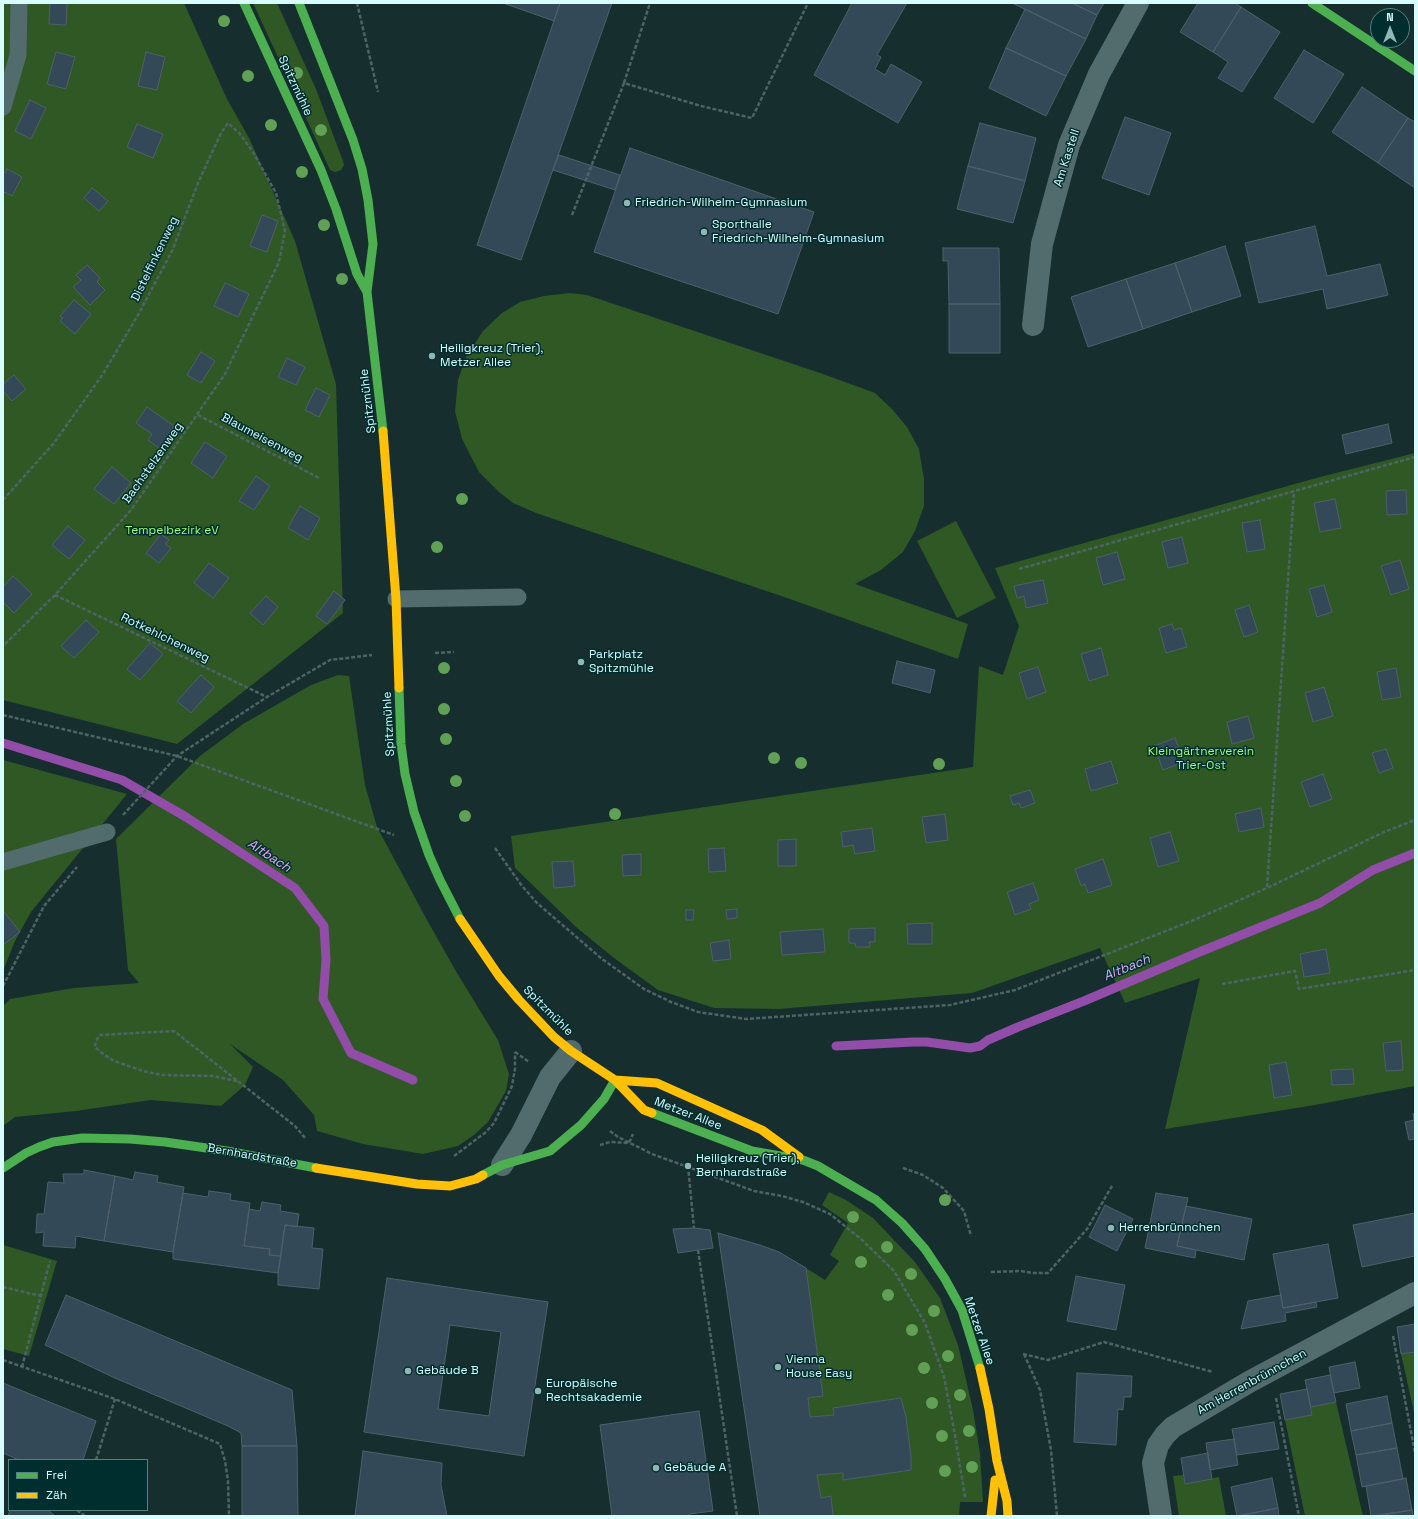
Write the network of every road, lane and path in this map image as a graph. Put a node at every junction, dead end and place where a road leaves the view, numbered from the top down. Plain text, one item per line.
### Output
1 (19, 3) edge
2 (244, 3) edge
3 (299, 3) edge
4 (357, 3) edge
5 (650, 3) edge
6 (808, 3) edge
7 (1138, 3) edge
8 (1312, 3) edge
9 (1415, 71) edge
10 (624, 83) junction
11 (378, 92) dead end
12 (3, 106) edge
13 (572, 216) dead end
14 (279, 262) joint
15 (367, 292) junction
16 (1033, 325) dead end
17 (198, 415) junction
18 (1415, 457) edge
19 (319, 478) dead end
20 (1294, 492) junction
21 (3, 500) edge
22 (1019, 569) dead end
23 (55, 595) junction
24 (518, 597) dead end
25 (396, 599) junction
26 (3, 646) edge
27 (454, 652) dead end
28 (435, 653) dead end
29 (374, 655) dead end
30 (267, 697) junction
31 (3, 715) edge
32 (177, 756) junction
33 (1415, 820) edge
34 (107, 832) joint
35 (397, 836) dead end
36 (494, 848) dead end
37 (3, 862) edge
38 (78, 866) dead end
39 (1267, 888) junction
40 (1415, 970) edge
41 (1222, 984) dead end
42 (3, 986) edge
43 (571, 1051) junction
44 (533, 1065) dead end
45 (615, 1080) junction
46 (237, 1081) junction
47 (608, 1130) dead end
48 (308, 1142) dead end
49 (449, 1160) dead end
50 (803, 1160) junction
51 (502, 1166) junction
52 (688, 1166) junction
53 (3, 1168) edge
54 (903, 1168) dead end
55 (1112, 1186) dead end
56 (694, 1228) dead end
57 (971, 1236) dead end
58 (698, 1250) dead end
59 (50, 1261) dead end
60 (991, 1272) dead end
61 (3, 1287) edge
62 (1415, 1293) edge
63 (41, 1296) junction
64 (1388, 1308) junction
65 (3, 1360) edge
66 (22, 1367) junction
67 (1271, 1372) junction
68 (1249, 1382) junction
69 (114, 1399) junction
70 (1415, 1454) edge
71 (96, 1459) edge
72 (998, 1461) junction
73 (965, 1501) dead end
74 (81, 1511) edge
75 (85, 1516) edge
76 (229, 1516) edge
77 (737, 1516) edge
78 (991, 1516) edge
79 (1008, 1516) edge
80 (1056, 1516) edge
81 (1161, 1516) edge
82 (1299, 1516) edge

1 - 12 lane
2 - 15 street, Spitzmühle
3 - 15 street, Spitzmühle
4 - 11 path
5 - 10 path
6 - 10 path
7 - 16 street, Am Kastell
8 - 9 street
10 - 13 path
14 - 17 path, Bachstelzenweg
14 - 21 path, Distelfinkenweg
15 - 25 street, Spitzmühle
17 - 19 path, Blaumeisenweg
17 - 23 path, Bachstelzenweg
18 - 20 path
20 - 22 path
20 - 39 path
23 - 26 path, Bachstelzenweg
23 - 30 path, Rotkehlchenweg
24 - 25 lane
25 - 43 street, Spitzmühle
27 - 28 path
29 - 30 path
30 - 32 path
31 - 32 path
32 - 34 path
32 - 35 path
33 - 39 path
34 - 37 lane
36 - 39 path
38 - 42 path
40 - 41 path
43 - 45 street, Spitzmühle
43 - 51 street
44 - 49 path
45 - 50 street, Metzer Allee
45 - 50 street, Metzer Allee
45 - 51 street, Bernhardstraße
46 - 46 path
46 - 48 path
47 - 52 path
50 - 72 street, Metzer Allee
51 - 53 street, Bernhardstraße
52 - 56 path
52 - 73 path
54 - 57 path
55 - 60 path
58 - 77 path
59 - 63 path
61 - 63 path
62 - 64 street, Am Herrenbrünnchen
63 - 66 path
64 - 67 street, Am Herrenbrünnchen
64 - 70 path
65 - 66 path
66 - 69 path
67 - 68 street, Am Herrenbrünnchen
67 - 82 path
68 - 80 path
68 - 81 street, Am Herrenbrünnchen
69 - 71 path
69 - 76 path
72 - 78 street, Metzer Allee
72 - 79 street, Metzer Allee
74 - 75 path

